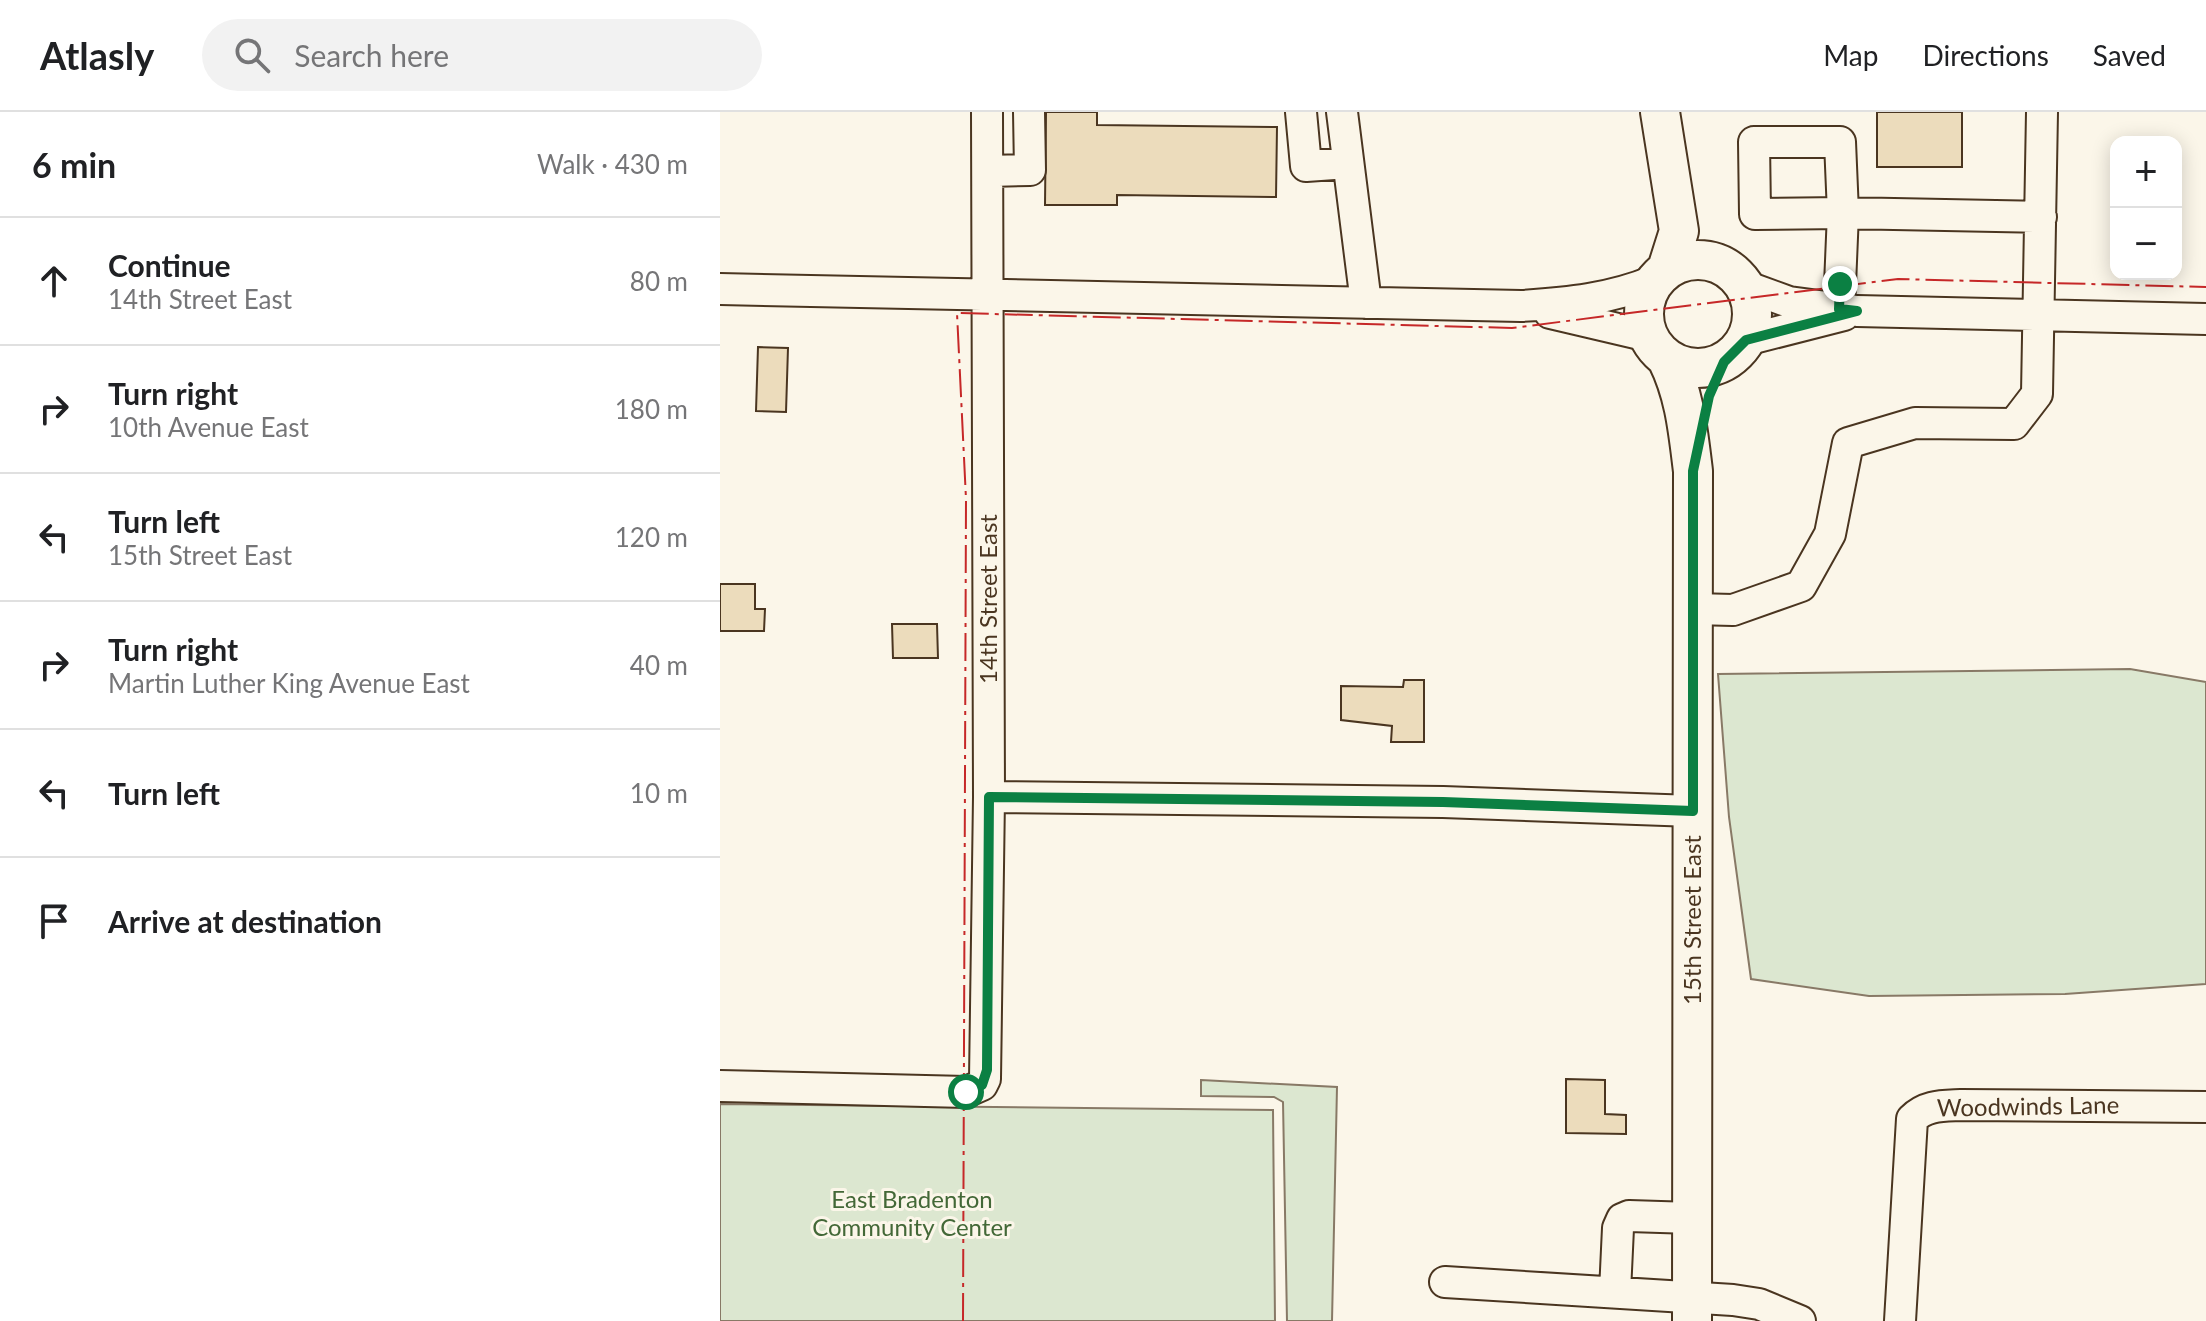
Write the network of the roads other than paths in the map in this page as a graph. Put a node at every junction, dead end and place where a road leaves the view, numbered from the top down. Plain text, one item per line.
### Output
1 (987, 112) edge
2 (1029, 112) edge
3 (1301, 112) edge
4 (1342, 112) edge
5 (1660, 112) edge
6 (1677, 112) edge
7 (2042, 112) edge
8 (1348, 163) junction
9 (988, 171) junction
10 (2041, 217) junction
11 (1716, 262) junction
12 (1661, 275) junction
13 (1745, 286) junction
14 (720, 289) edge
15 (989, 294) junction
16 (1366, 303) junction
17 (1521, 306) junction
18 (1848, 310) junction
19 (2040, 315) junction
20 (2206, 319) edge
21 (1657, 348) junction
22 (1735, 351) junction
23 (1693, 471) junction
24 (1694, 609) junction
25 (989, 797) junction
26 (1693, 811) junction
27 (720, 1086) edge
28 (2206, 1107) edge
29 (1692, 1218) junction
30 (1445, 1282) dead end
31 (1615, 1292) junction
32 (1692, 1310) edge
33 (1800, 1321) edge
34 (1900, 1321) edge

1 - 9 street, 14th Street East
2 - 9 street
3 - 8 street
4 - 8 street
5 - 12 main road
6 - 11 main road
7 - 10 street
8 - 16 street
9 - 15 street, 14th Street East
10 - 18 street
10 - 19 street
11 - 12 main road
11 - 13 main road
12 - 17 street
12 - 21 main road
13 - 18 street
13 - 22 main road
14 - 15 street
15 - 16 street
15 - 25 street, 14th Street East
16 - 17 street
17 - 21 street
18 - 19 street
18 - 22 street
19 - 20 street
19 - 24 street
21 - 22 main road
21 - 23 main road, 15th Street East
22 - 23 main road, 15th Street East
23 - 24 main road, 15th Street East
24 - 26 main road, 15th Street East
25 - 26 street
25 - 27 street, 14th Street East
26 - 29 main road, 15th Street East
28 - 34 street, Woodwinds Lane
29 - 31 street
29 - 32 main road, 15th Street East
30 - 31 street
31 - 32 street
32 - 33 street

